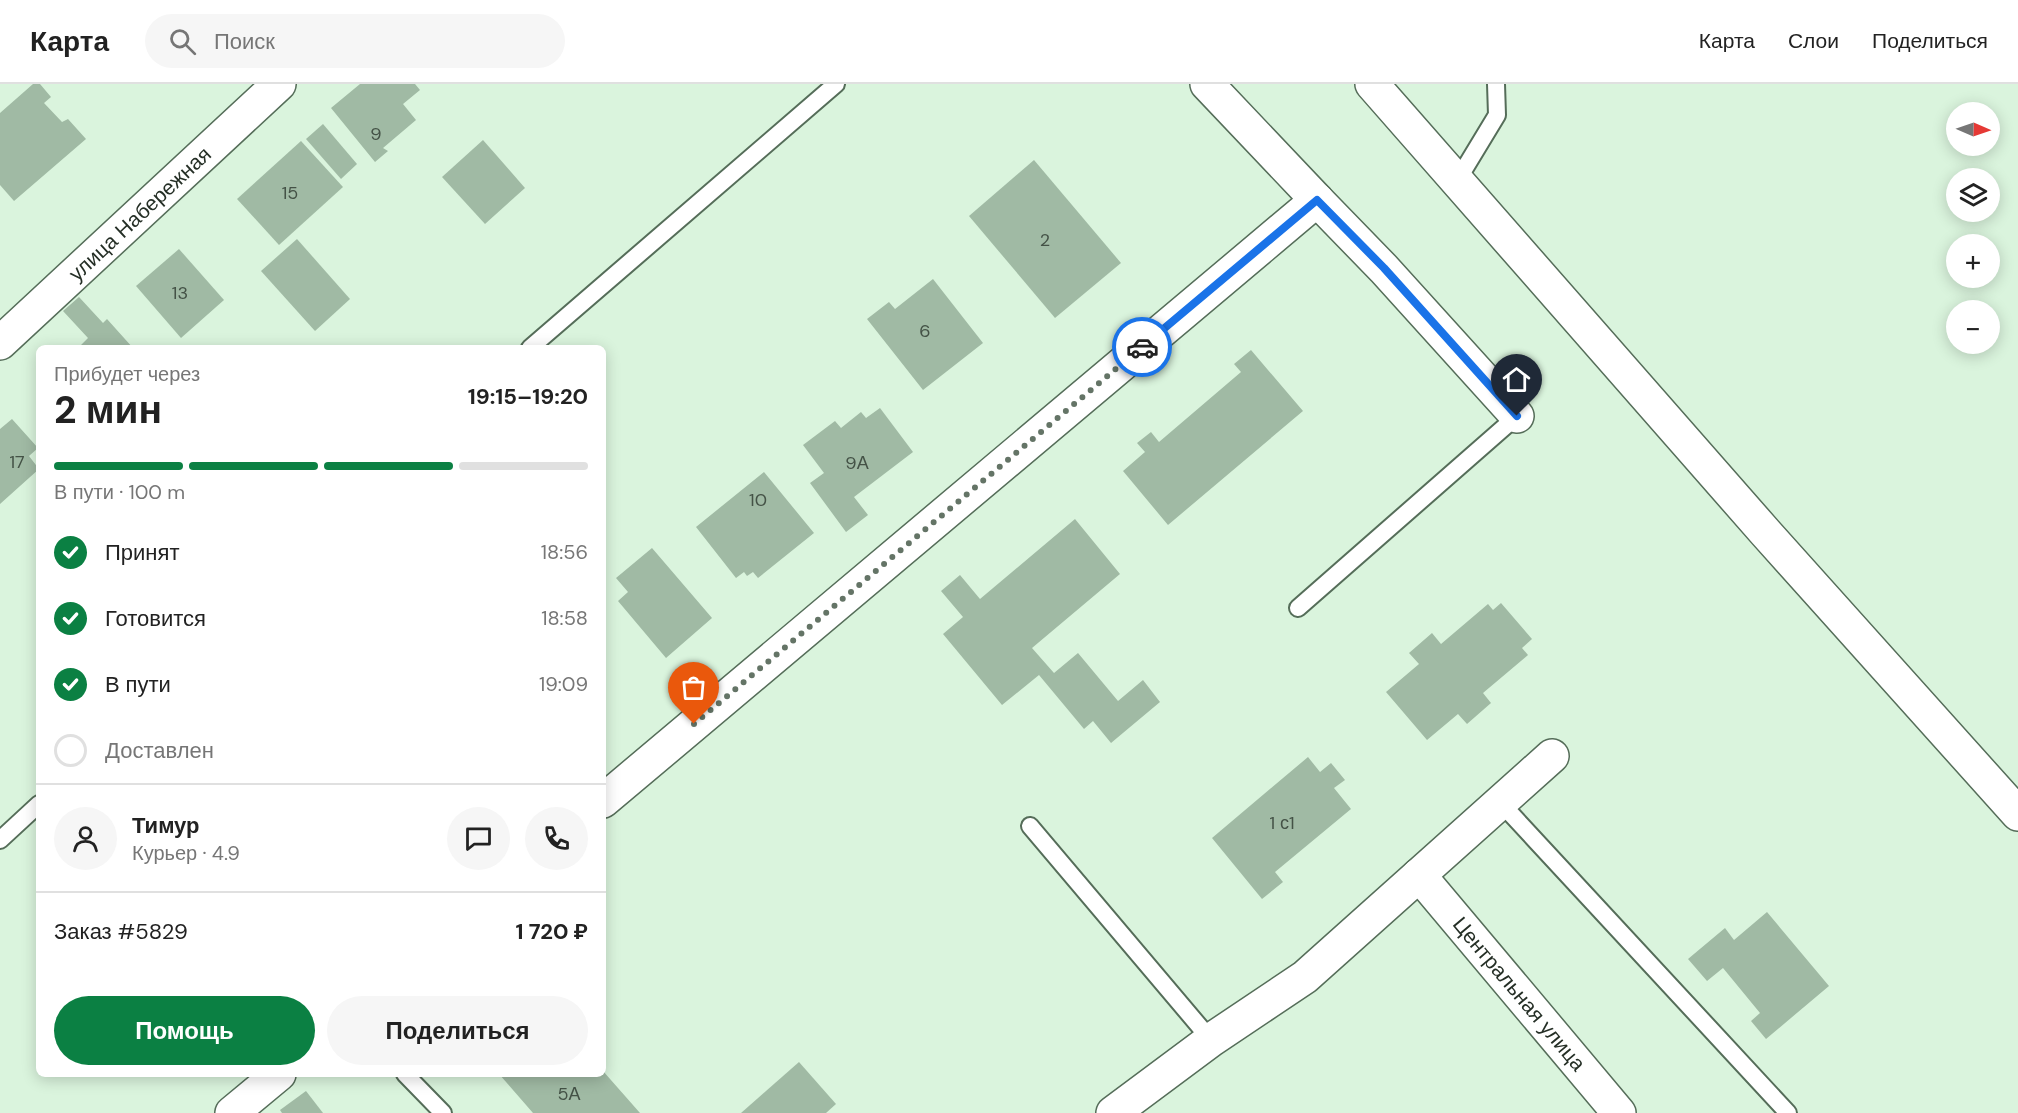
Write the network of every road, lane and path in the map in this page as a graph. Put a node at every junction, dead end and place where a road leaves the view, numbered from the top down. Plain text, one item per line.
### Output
1 (279, 84) edge
2 (836, 84) edge
3 (1207, 84) edge
4 (1372, 84) edge
5 (1496, 84) edge
6 (1457, 181) junction
7 (1317, 200) junction
8 (0, 343) edge
9 (533, 345) edge
10 (1517, 416) joint
11 (1298, 608) dead end
12 (1552, 756) dead end
13 (606, 798) edge
14 (1500, 802) junction
15 (36, 807) edge
16 (2018, 814) edge
17 (1030, 826) dead end
18 (0, 840) edge
19 (1419, 875) junction
20 (1211, 1040) junction
21 (275, 1077) edge
22 (408, 1077) edge
23 (232, 1113) edge
24 (443, 1113) edge
25 (1113, 1113) edge
26 (1619, 1113) edge
27 (1788, 1113) edge

1 - 8 street, улица Набережная
2 - 9 lane
3 - 7 street
4 - 6 street
5 - 6 lane
6 - 16 street
7 - 10 street
7 - 13 street
10 - 11 lane
12 - 14 street
14 - 19 street
14 - 27 lane
15 - 18 lane
17 - 20 lane
19 - 20 street
19 - 26 street, Центральная улица
20 - 25 street
21 - 23 street
22 - 24 lane

